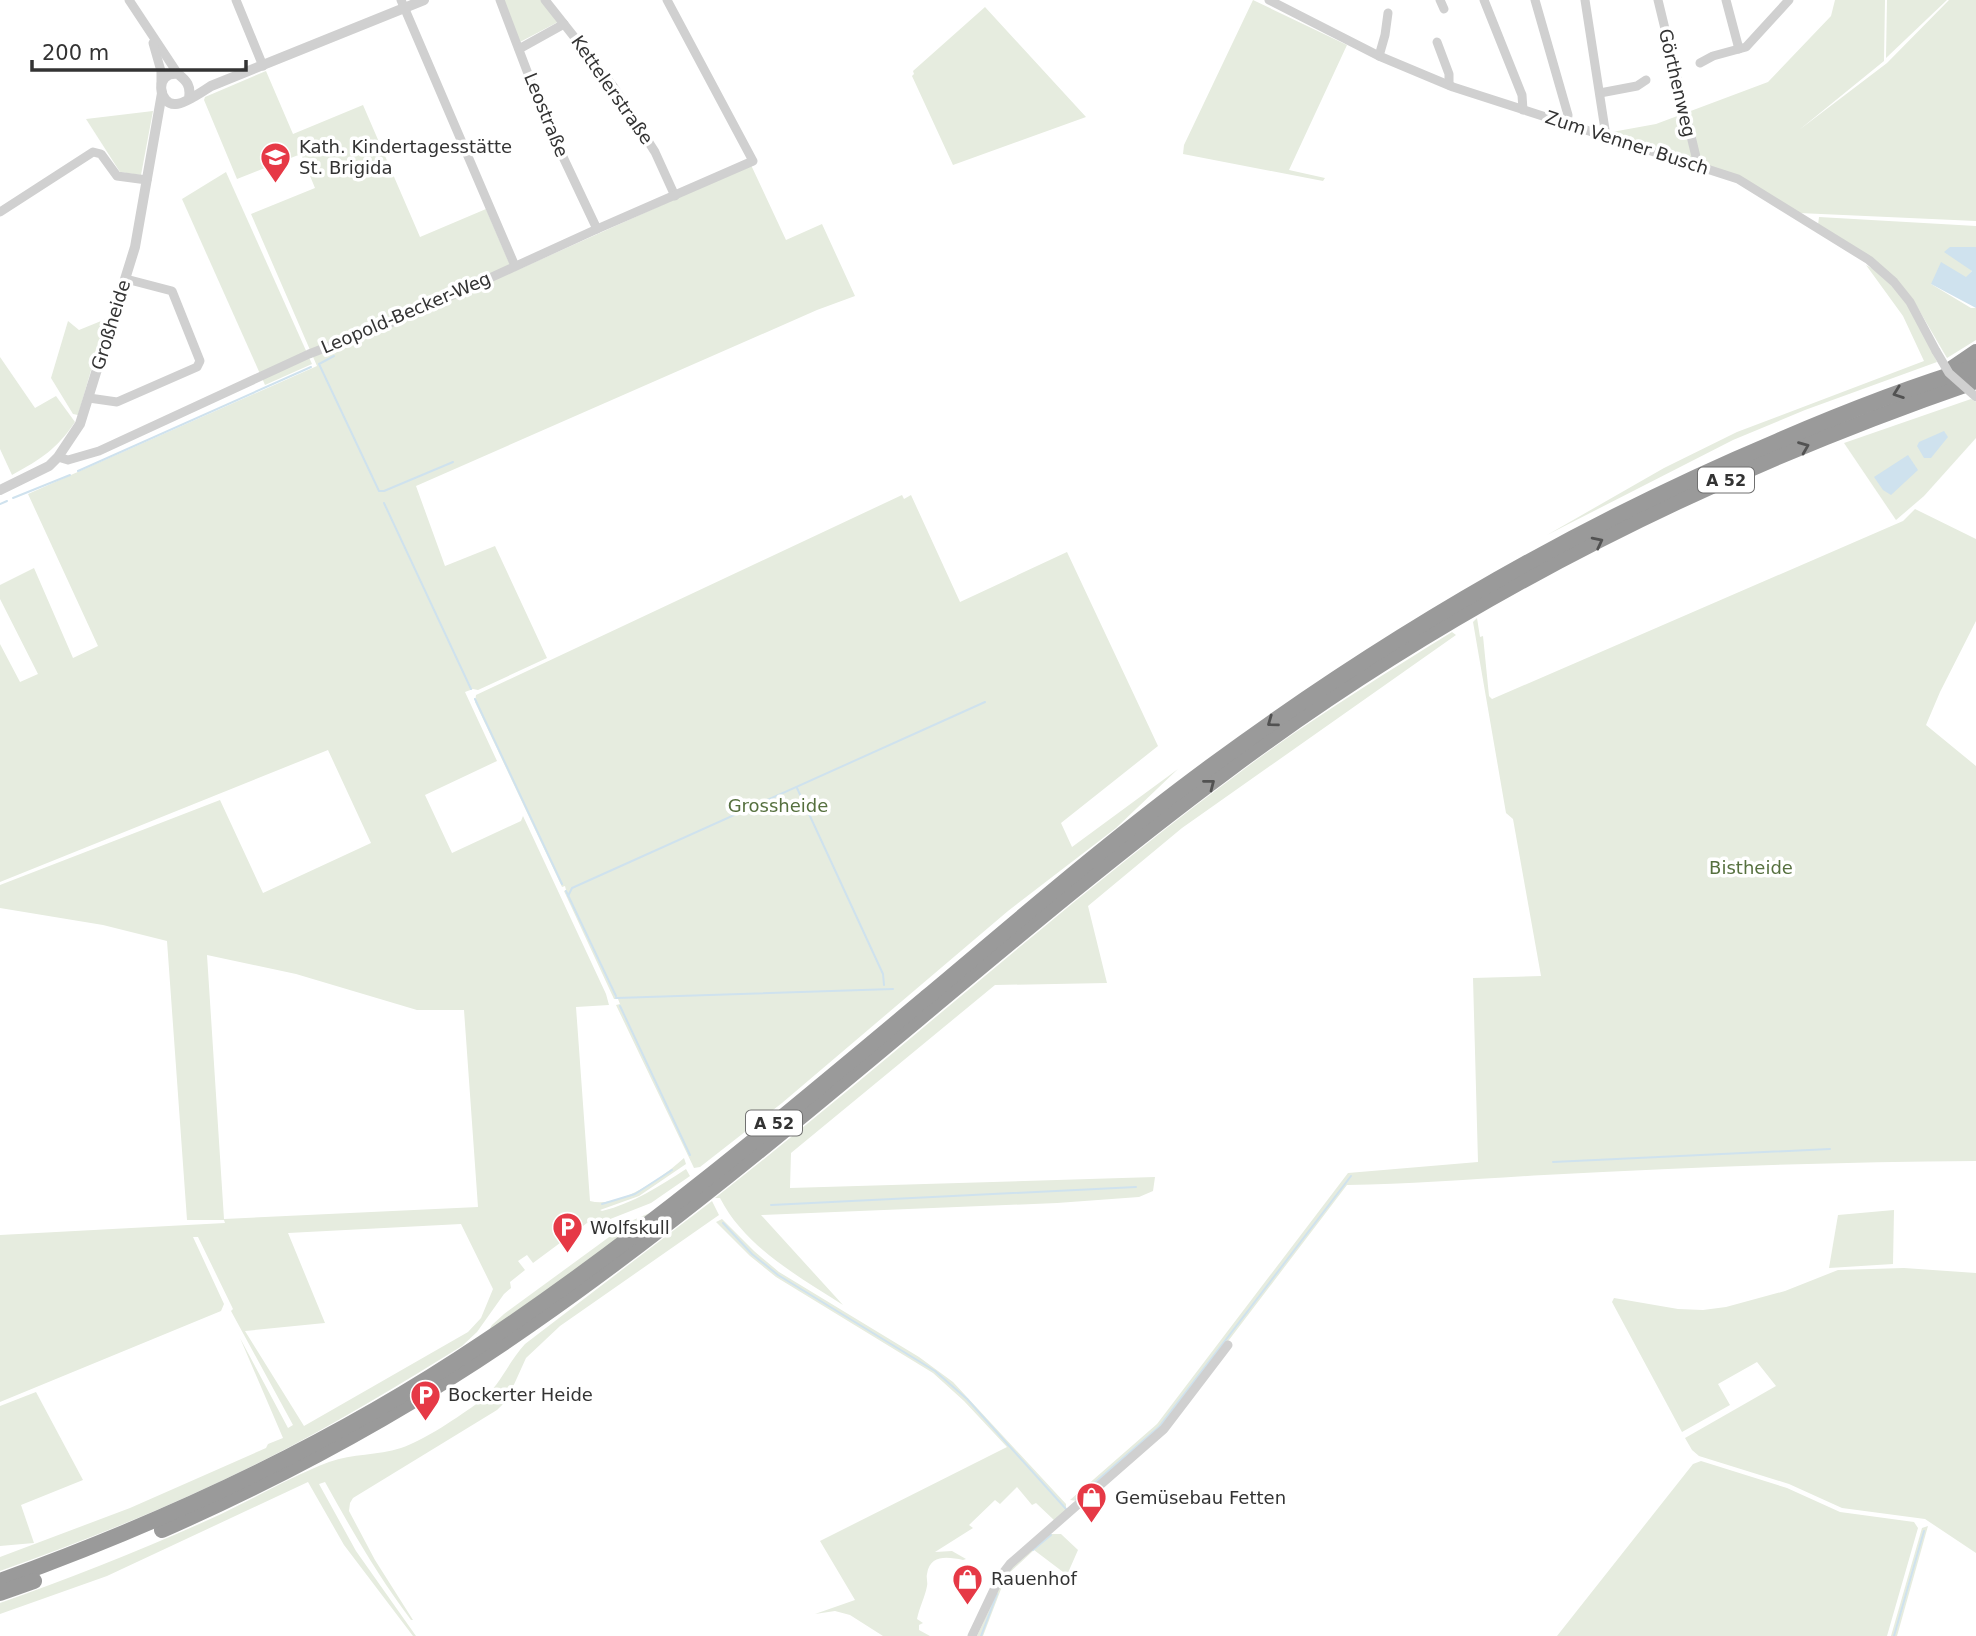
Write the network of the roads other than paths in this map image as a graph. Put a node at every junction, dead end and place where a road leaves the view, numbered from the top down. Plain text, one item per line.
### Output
1 (129, 0) edge
2 (236, 0) edge
3 (424, 0) edge
4 (500, 0) edge
5 (545, 0) edge
6 (667, 0) edge
7 (1269, 0) edge
8 (1484, 0) edge
9 (1535, 0) edge
10 (1585, 0) edge
11 (1658, 0) edge
12 (1726, 0) edge
13 (1789, 0) edge
14 (403, 4) edge
15 (1388, 13) dead end
16 (564, 24) junction
17 (148, 31) junction
18 (1437, 42) dead end
19 (519, 49) junction
20 (1739, 49) junction
21 (1379, 56) junction
22 (1700, 63) dead end
23 (263, 66) junction
24 (183, 77) junction
25 (1646, 80) dead end
26 (1449, 85) junction
27 (212, 86) junction
28 (162, 88) junction
29 (1600, 93) junction
30 (189, 98) junction
31 (170, 104) junction
32 (1523, 110) junction
33 (158, 119) junction
34 (1567, 124) junction
35 (1606, 136) junction
36 (1698, 165) junction
37 (147, 180) junction
38 (675, 196) junction
39 (0, 212) edge
40 (597, 229) junction
41 (515, 266) junction
42 (126, 279) junction
43 (1976, 352) edge
44 (1976, 367) edge
45 (1938, 378) junction
46 (1976, 381) edge
47 (1976, 389) edge
48 (1976, 397) edge
49 (89, 398) junction
50 (1920, 400) junction
51 (58, 457) junction
52 (0, 490) edge
53 (1228, 1345) dead end
54 (0, 1581) edge
55 (0, 1593) edge
56 (972, 1636) edge

1 - 17 street
2 - 23 street
3 - 14 street
4 - 19 street, Leostraße
5 - 16 street, Kettelerstraße
6 - 38 street, Leopold-Becker-Weg
7 - 21 street, Zum Venner Busch
8 - 32 street
9 - 34 street
10 - 29 street
11 - 36 street, Görthenweg
12 - 20 street
13 - 20 street
14 - 23 street
14 - 41 street
15 - 21 street
16 - 19 street, Kettelerstraße
16 - 38 street, Kettelerstraße
17 - 24 street
17 - 28 street
18 - 26 street
19 - 40 street, Leostraße
20 - 22 street
21 - 26 street, Zum Venner Busch
23 - 27 street
24 - 27 street
24 - 28 street
24 - 30 street
25 - 29 street
26 - 32 street, Zum Venner Busch
27 - 30 street
28 - 31 street
28 - 33 street, Großheide
29 - 35 street
30 - 31 street
31 - 33 street, Großheide
32 - 34 street, Zum Venner Busch
33 - 37 street, Großheide
34 - 35 street, Zum Venner Busch
35 - 36 street, Zum Venner Busch
36 - 48 street, Zum Venner Busch, bridge
37 - 39 street
37 - 42 street, Großheide
38 - 40 street, Leopold-Becker-Weg
40 - 41 street, Leopold-Becker-Weg
41 - 51 street, Leopold-Becker-Weg
42 - 49 street, Großheide
42 - 49 street
43 - 45 highway
44 - 45 highway, A 52
45 -> 54 highway, A 52
46 - 50 highway, A 52
47 - 50 highway
49 - 51 street, Großheide
55 -> 50 highway, A 52
51 - 52 street, Großheide
53 - 56 street

